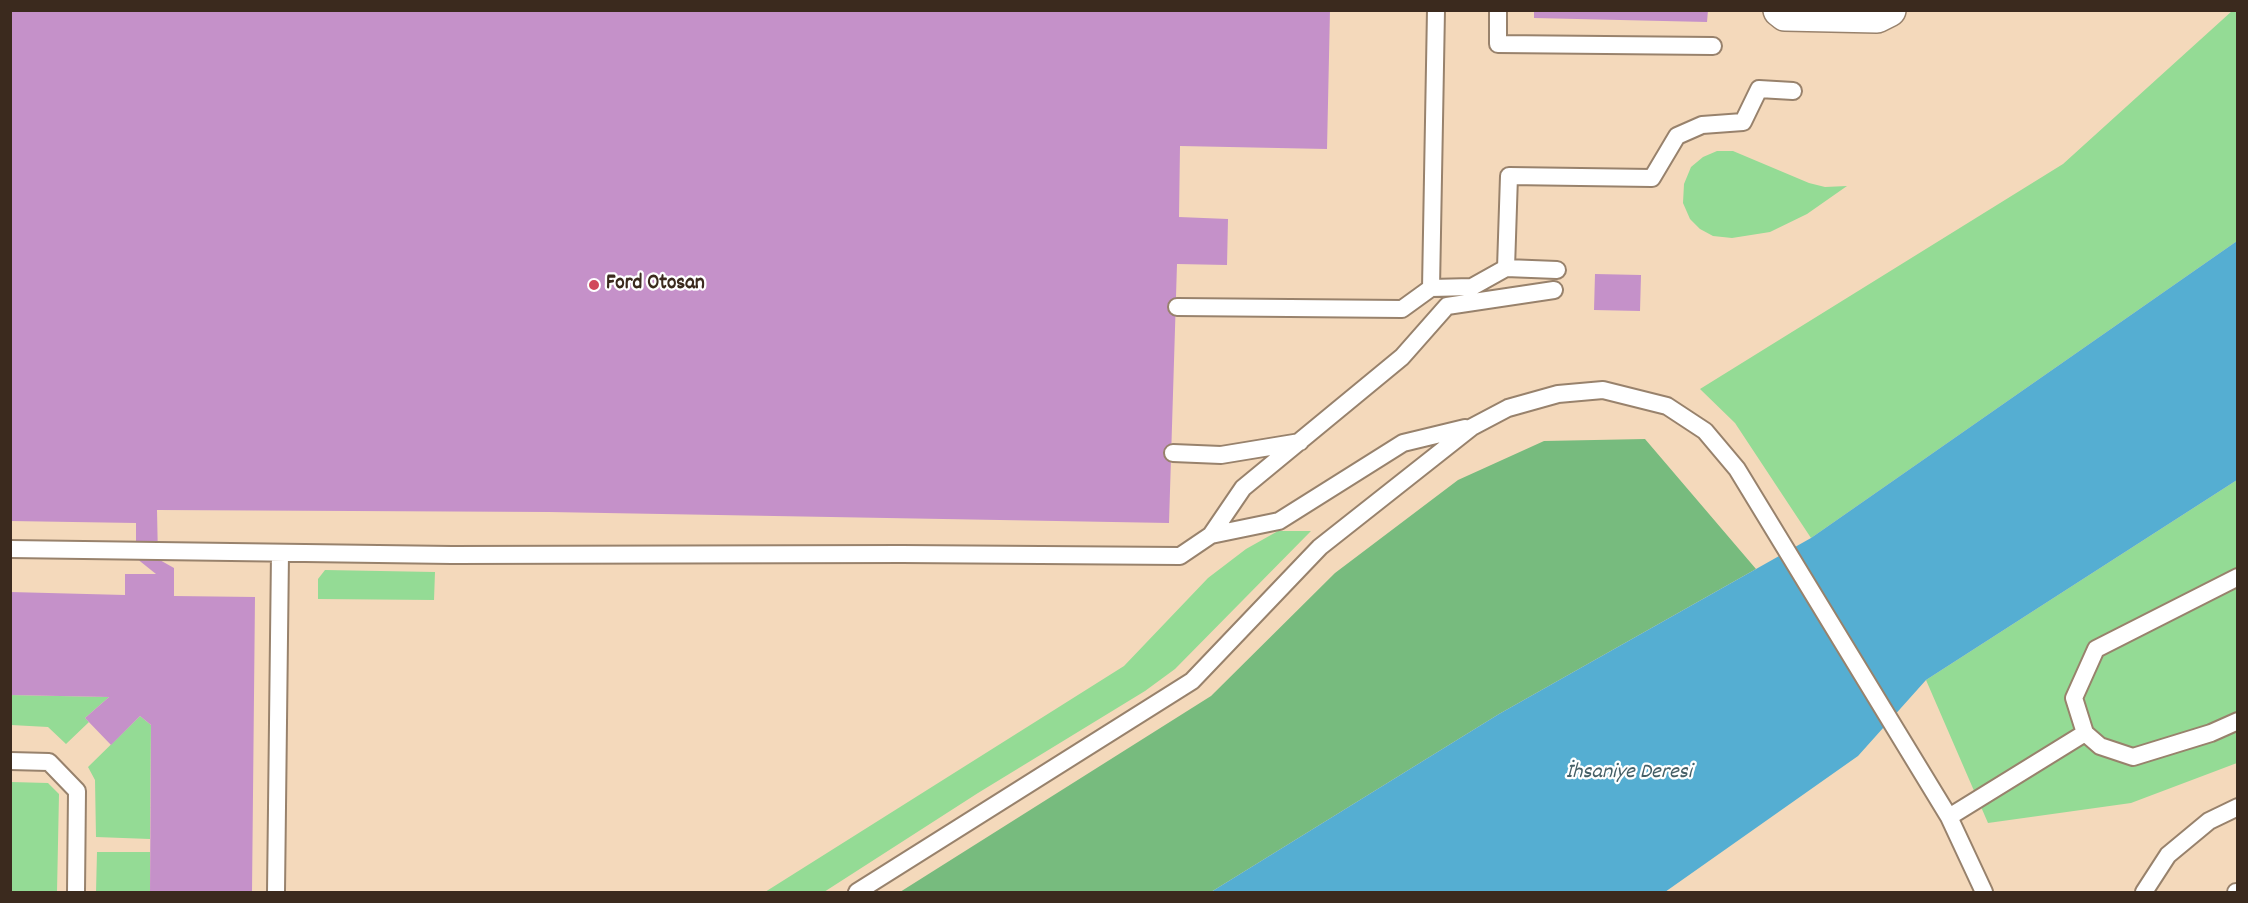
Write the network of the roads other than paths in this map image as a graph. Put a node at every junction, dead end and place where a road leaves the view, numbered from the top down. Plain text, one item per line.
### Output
1 (1436, 10) edge
2 (1498, 10) edge
3 (1780, 10) edge
4 (1889, 10) edge
5 (1713, 46) dead end
6 (1793, 91) dead end
7 (1506, 268) junction
8 (1557, 270) dead end
9 (1431, 288) junction
10 (1554, 290) dead end
11 (1177, 307) dead end
12 (1472, 427) junction
13 (1300, 442) junction
14 (1173, 453) dead end
15 (1211, 536) junction
16 (10, 549) edge
17 (280, 553) junction
18 (2238, 577) edge
19 (2238, 721) edge
20 (2085, 733) junction
21 (10, 761) edge
22 (2238, 807) edge
23 (1949, 817) junction
24 (76, 892) edge
25 (276, 892) edge
26 (857, 892) edge
27 (1984, 892) edge
28 (2144, 892) edge

1 - 9 lane
2 - 5 lane
3 - 4 street
6 - 7 lane
7 - 8 lane
7 - 9 lane
9 - 11 lane
10 - 13 lane
12 - 15 lane
12 - 23 lane
12 - 26 lane
13 - 14 lane
13 - 15 lane
15 - 17 lane
16 - 17 lane
17 - 25 lane
18 - 20 lane
19 - 20 lane
20 - 23 lane
21 - 24 lane
22 - 28 lane
23 - 27 lane

